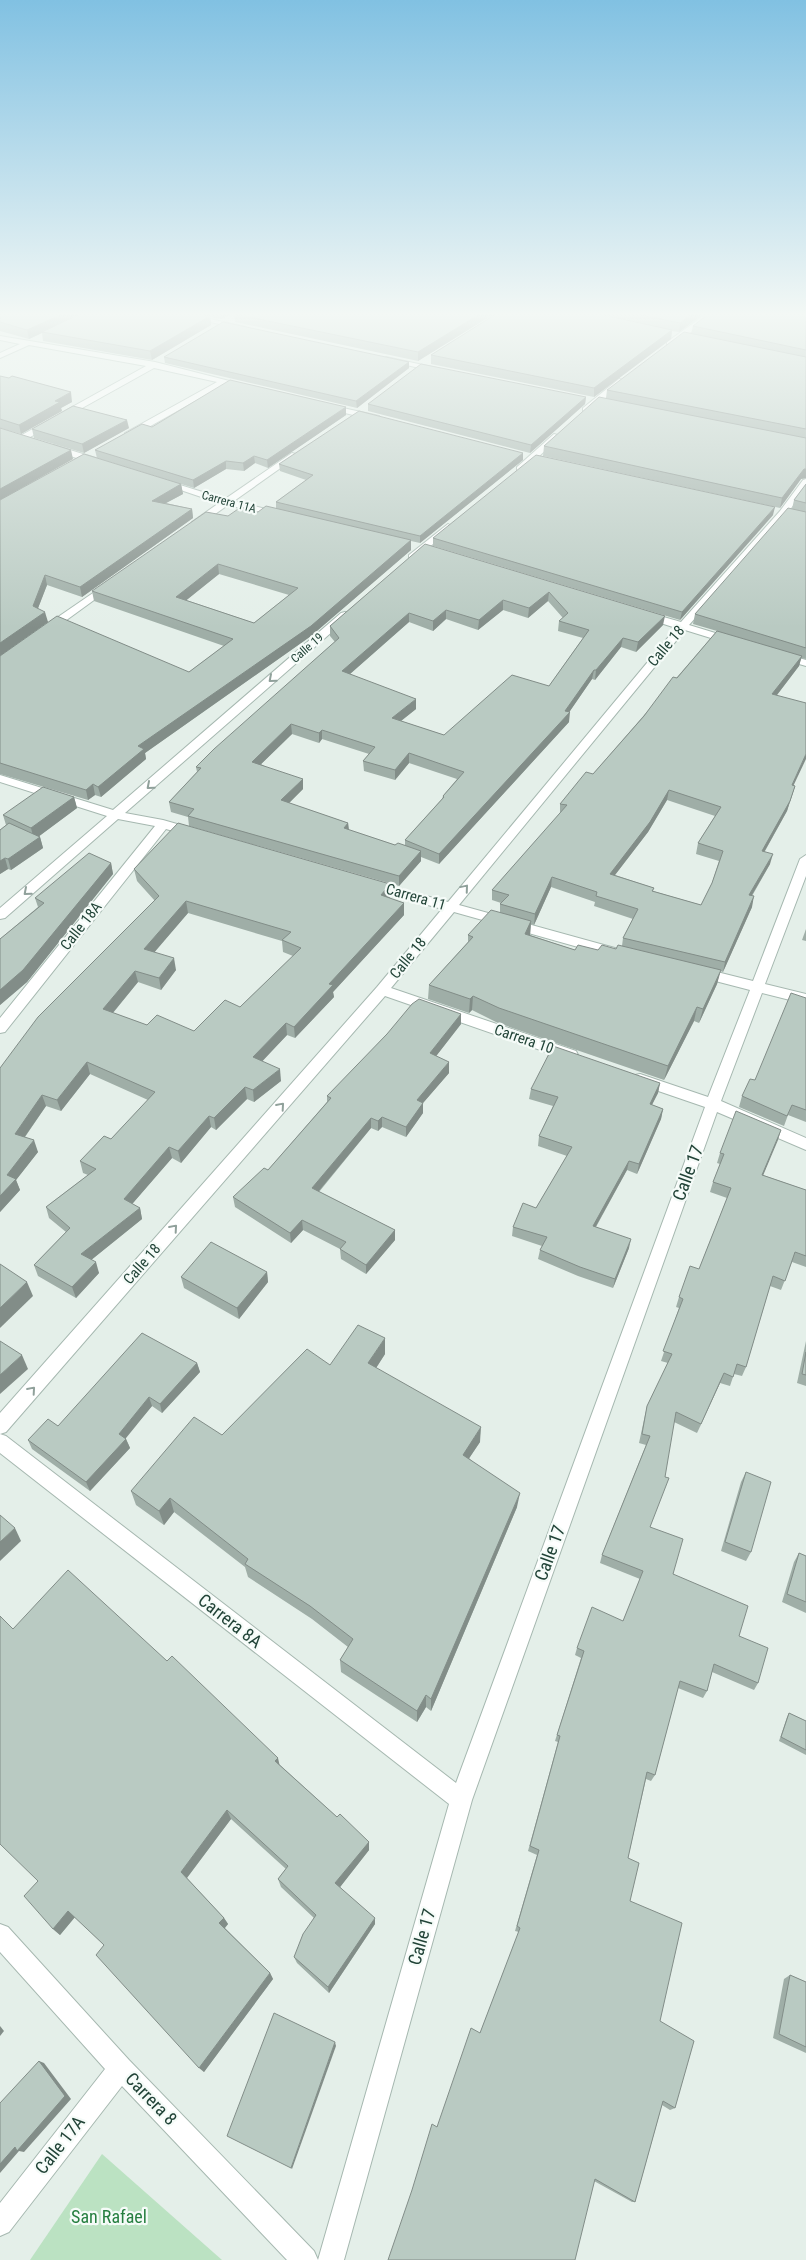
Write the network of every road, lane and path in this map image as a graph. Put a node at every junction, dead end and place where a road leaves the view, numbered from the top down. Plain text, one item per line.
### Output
1 (66, 417) edge
2 (159, 417) edge
3 (351, 417) edge
4 (379, 417) edge
5 (578, 417) edge
6 (385, 420) edge
7 (342, 423) edge
8 (121, 439) edge
9 (303, 450) edge
10 (96, 454) edge
11 (87, 458) junction
12 (78, 463) edge
13 (105, 464) edge
14 (511, 476) edge
15 (151, 479) edge
16 (806, 482) edge
17 (225, 502) junction
18 (291, 517) edge
19 (459, 518) edge
20 (185, 531) edge
21 (407, 561) edge
22 (120, 577) edge
23 (355, 606) edge
24 (636, 612) edge
25 (682, 626) junction
26 (40, 634) edge
27 (740, 643) edge
28 (768, 651) edge
29 (806, 662) edge
30 (0, 778) edge
31 (116, 815) junction
32 (163, 824) junction
33 (210, 838) edge
34 (806, 859) edge
35 (363, 882) edge
36 (449, 907) junction
37 (0, 915) edge
38 (632, 957) edge
39 (688, 970) edge
40 (757, 986) junction
41 (382, 990) junction
42 (806, 999) edge
43 (0, 1028) edge
44 (584, 1060) edge
45 (630, 1076) edge
46 (714, 1104) junction
47 (806, 1144) edge
48 (0, 1426) edge
49 (0, 1442) edge
50 (461, 1800) junction
51 (0, 1935) edge
52 (121, 2068) junction
53 (0, 2222) edge
54 (305, 2260) edge
55 (331, 2260) edge

1 - 11 street
2 - 8 street
3 - 7 street
4 - 6 street
5 - 14 street
9 - 17 street
10 - 11 street
11 - 12 street
11 - 13 street
15 - 17 street, Carrera 11A
16 - 25 street, Calle 18
17 - 18 street, Carrera 11A
17 - 20 street
19 - 21 street
22 - 26 street
23 -> 31 street, Calle 19
24 - 25 street
25 - 27 street
36 -> 25 street, Calle 18
28 - 29 street
30 - 31 street
31 - 32 street
31 -> 37 street, Calle 19
32 - 33 street
32 - 43 street, Calle 18A
34 - 40 street, Calle 17
35 - 36 street, Carrera 11
36 - 38 street, Carrera 11
36 - 41 street, Calle 18
39 - 40 street
40 - 42 street
40 - 46 street, Calle 17
41 - 44 street, Carrera 10
48 -> 41 street, Calle 18
45 - 46 street
46 - 47 street
46 - 50 street, Calle 17
49 - 50 street, Carrera 8A
50 - 55 street, Calle 17
51 - 52 street, Carrera 8
52 - 53 street, Calle 17A
52 - 54 street, Carrera 8

